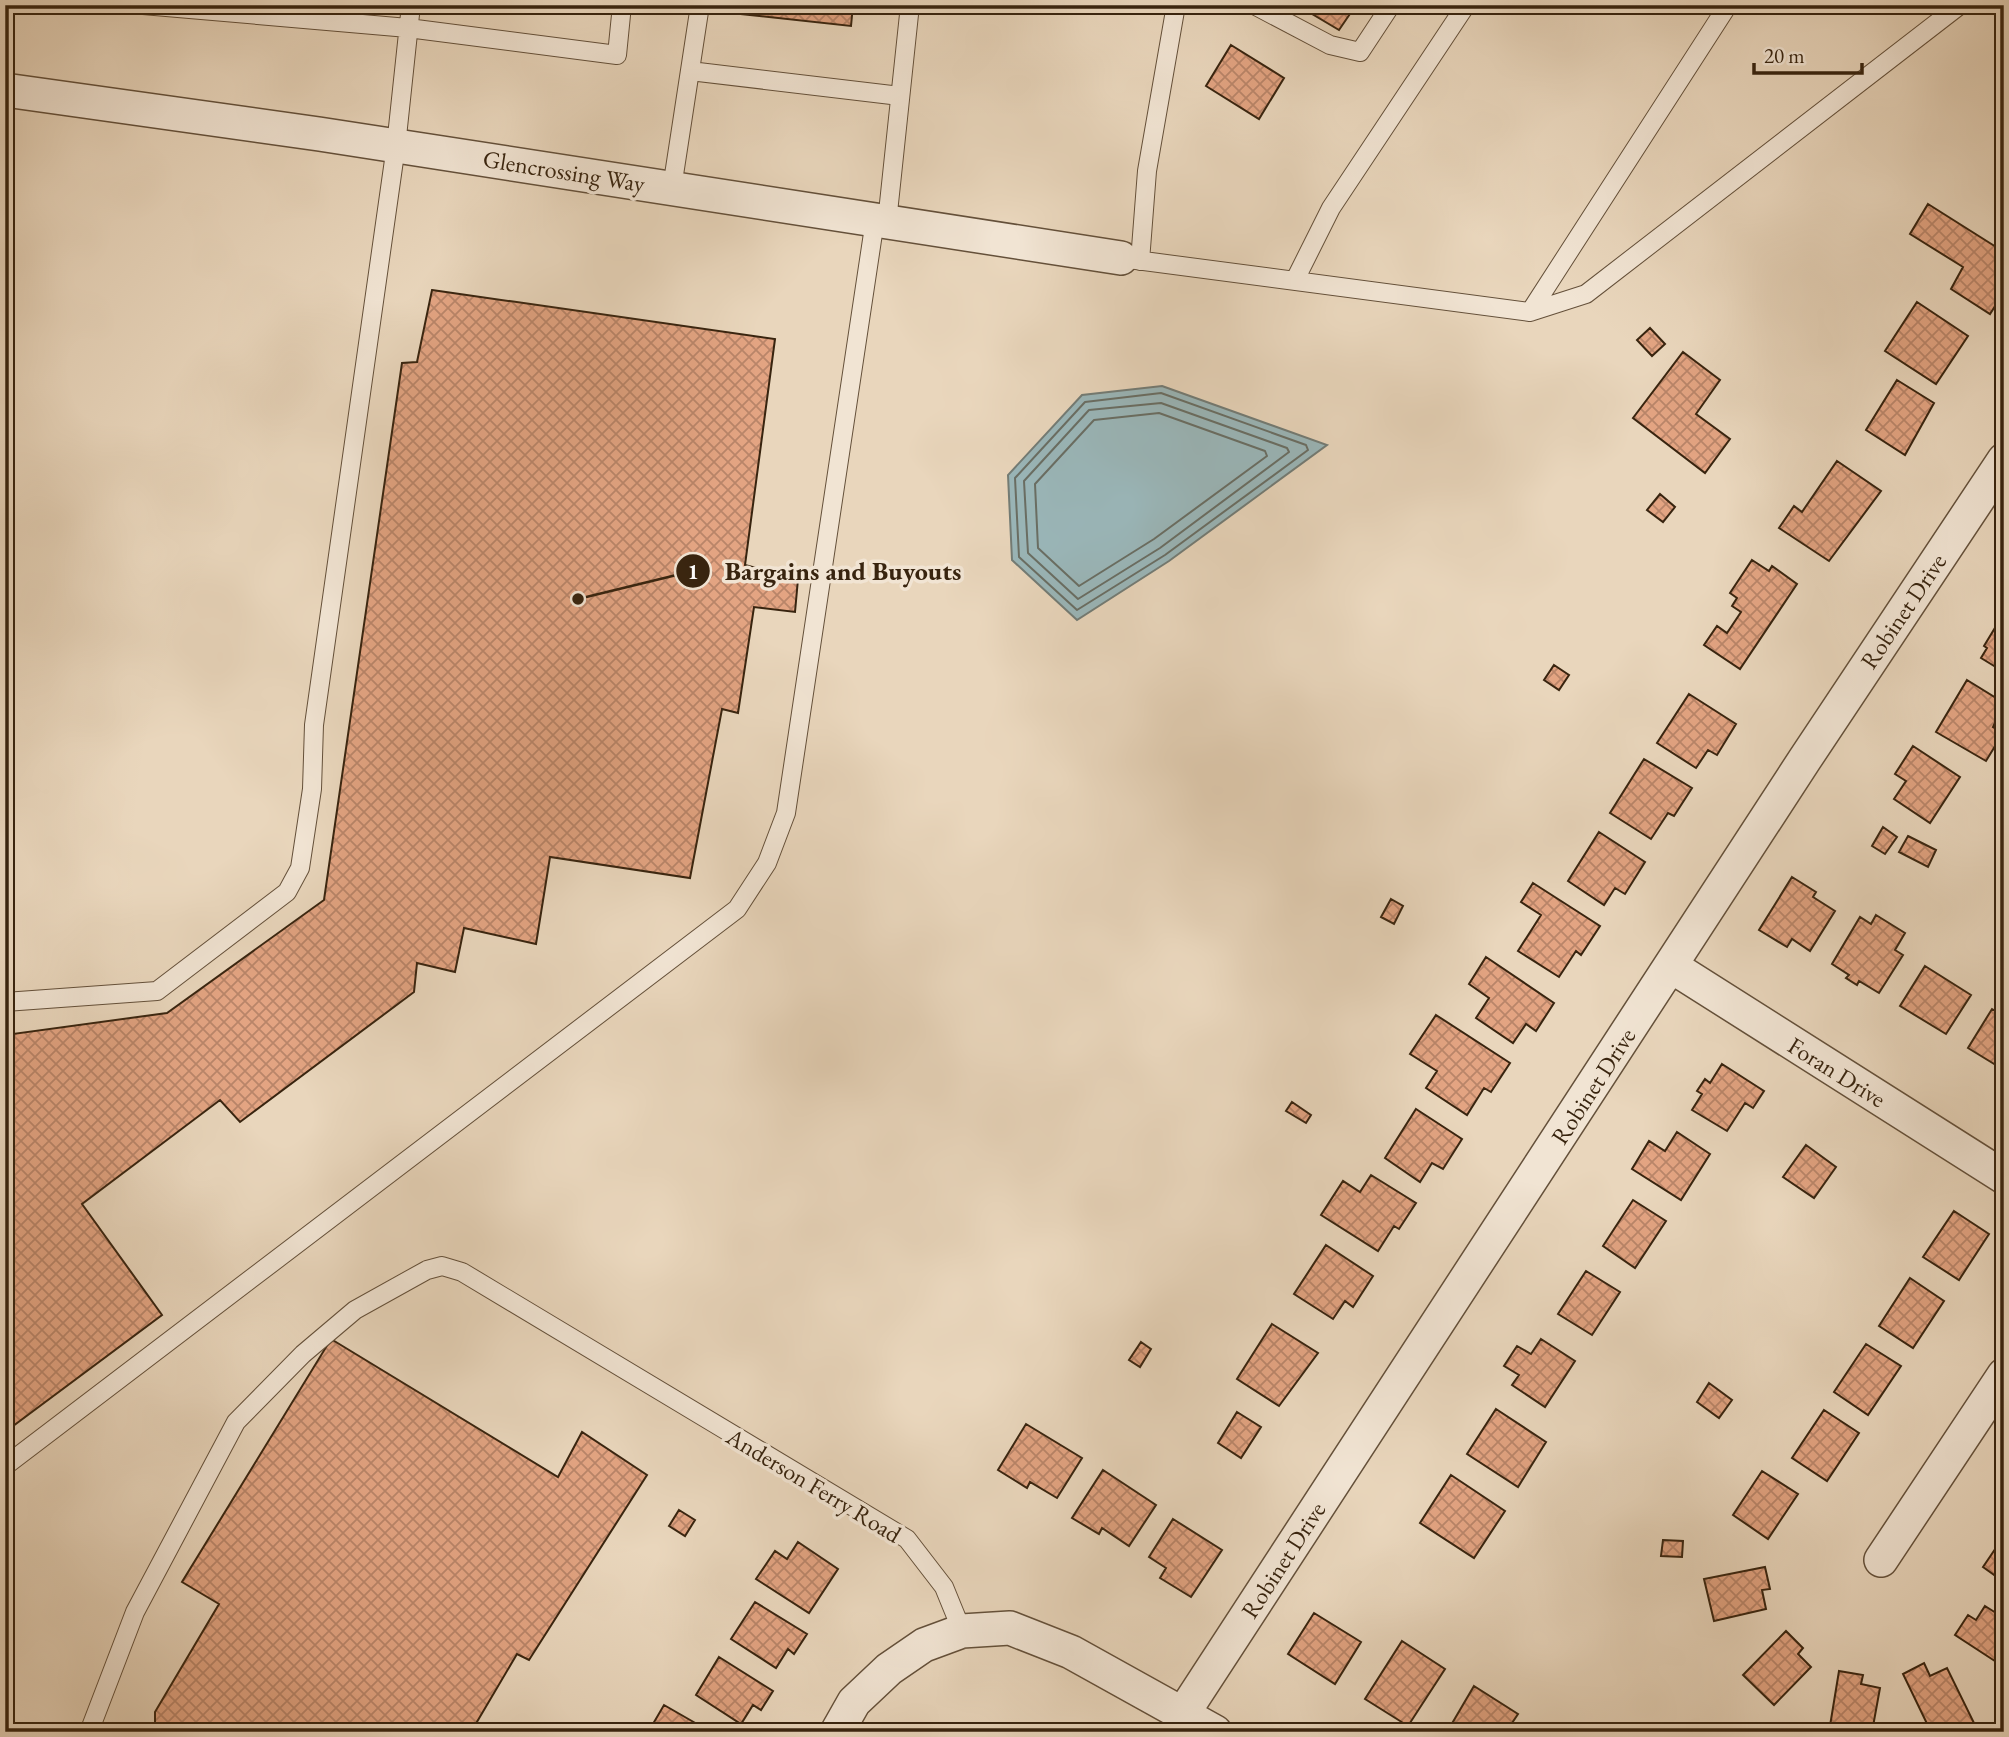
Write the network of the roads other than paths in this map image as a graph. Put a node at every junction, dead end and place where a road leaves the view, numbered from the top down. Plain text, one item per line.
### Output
1 (143, 5) edge
2 (411, 5) edge
3 (622, 5) edge
4 (700, 5) edge
5 (910, 5) edge
6 (1176, 5) edge
7 (1254, 5) edge
8 (1391, 5) edge
9 (1466, 5) edge
10 (1728, 5) edge
11 (1960, 5) edge
12 (408, 28) junction
13 (690, 71) junction
14 (5, 90) edge
15 (900, 96) junction
16 (396, 146) junction
17 (672, 188) junction
18 (881, 221) junction
19 (1131, 260) junction
20 (1295, 280) junction
21 (1530, 312) junction
22 (2004, 460) edge
23 (1671, 966) junction
24 (5, 1002) edge
25 (2004, 1177) edge
26 (2004, 1375) edge
27 (5, 1466) edge
28 (1881, 1560) dead end
29 (962, 1631) junction
30 (1184, 1712) junction
31 (89, 1732) edge
32 (837, 1732) edge
33 (1215, 1732) edge

1 - 12 lane
2 - 12 lane
3 - 12 lane
4 - 13 lane
5 - 15 lane
6 - 19 lane
7 - 8 lane
9 - 20 lane
10 - 21 lane
11 - 21 lane
12 - 16 lane
13 - 15 lane
13 - 17 lane
14 - 16 street, Glencrossing Way
15 - 18 lane
16 - 17 street, Glencrossing Way
16 - 24 lane
17 - 18 street, Glencrossing Way
18 - 19 street, Glencrossing Way
18 - 27 lane
19 - 20 lane
20 - 21 lane
22 - 23 street, Robinet Drive
23 - 25 street, Foran Drive
23 - 30 street, Robinet Drive
26 - 28 street
29 - 30 street
29 - 31 lane, Anderson Ferry Road
29 - 32 street
30 - 33 street

